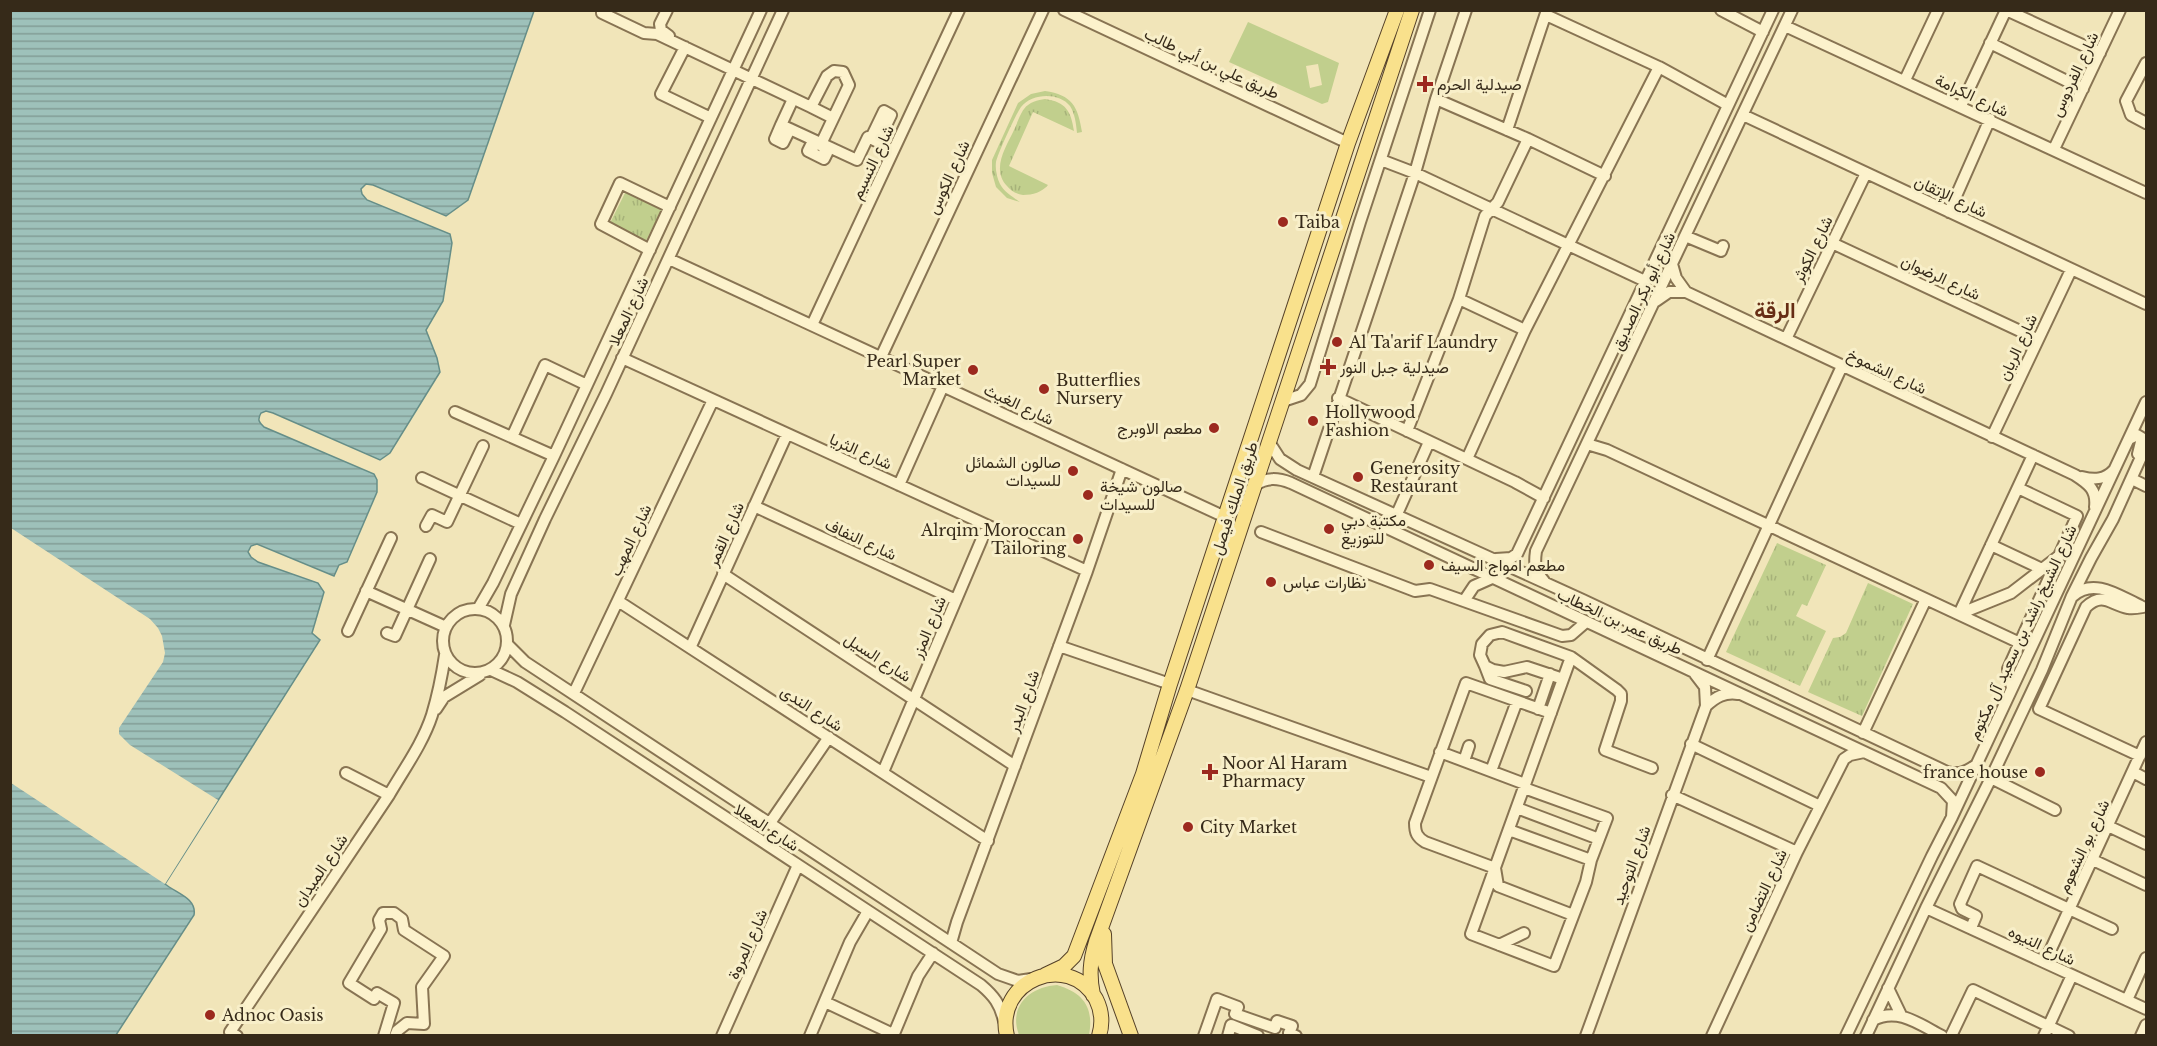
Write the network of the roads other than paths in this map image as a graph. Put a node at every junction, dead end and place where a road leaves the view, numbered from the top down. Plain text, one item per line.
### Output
1 (667, 10) edge
2 (761, 10) edge
3 (783, 10) edge
4 (959, 10) edge
5 (1043, 10) edge
6 (1064, 10) edge
7 (1397, 10) edge
8 (1406, 10) edge
9 (1412, 10) edge
10 (1430, 10) edge
11 (1466, 10) edge
12 (1721, 10) edge
13 (1773, 10) edge
14 (1792, 10) edge
15 (1938, 10) edge
16 (2006, 10) edge
17 (2120, 10) edge
18 (601, 11) edge
19 (1546, 13) edge
20 (1785, 26) junction
21 (1762, 32) junction
22 (1990, 43) junction
23 (682, 45) junction
24 (2100, 53) junction
25 (2146, 63) edge
26 (1659, 67) junction
27 (733, 69) junction
28 (752, 78) junction
29 (1905, 80) junction
30 (2083, 89) junction
31 (793, 99) junction
32 (1436, 99) junction
33 (1728, 105) junction
34 (1961, 106) junction
35 (811, 107) junction
36 (1743, 115) junction
37 (711, 118) junction
38 (833, 118) junction
39 (1990, 119) junction
40 (2146, 123) edge
41 (1507, 130) junction
42 (1372, 133) junction
43 (871, 138) dead end
44 (1528, 139) junction
45 (1348, 143) junction
46 (821, 144) junction
47 (2054, 149) junction
48 (1381, 160) junction
49 (1700, 165) junction
50 (1415, 173) junction
51 (1866, 173) junction
52 (1605, 176) junction
53 (2146, 193) edge
54 (670, 207) junction
55 (1490, 208) junction
56 (1949, 212) junction
57 (1685, 236) junction
58 (1832, 243) junction
59 (1569, 246) junction
60 (650, 250) junction
61 (669, 259) junction
62 (1672, 264) junction
63 (2071, 270) junction
64 (1645, 281) junction
65 (1686, 292) junction
66 (1459, 299) junction
67 (1653, 303) junction
68 (2146, 304) edge
69 (812, 325) junction
70 (1525, 330) junction
71 (1619, 337) junction
72 (1786, 339) junction
73 (2037, 339) junction
74 (881, 357) junction
75 (622, 358) junction
76 (1842, 366) junction
77 (587, 385) junction
78 (943, 386) junction
79 (1338, 398) junction
80 (713, 400) junction
81 (1283, 401) junction
82 (2146, 402) edge
83 (1605, 407) junction
84 (455, 412) dead end
85 (1407, 431) junction
86 (787, 434) junction
87 (512, 437) junction
88 (1992, 437) junction
89 (2129, 439) junction
90 (1269, 442) junction
91 (1429, 442) junction
92 (1587, 444) junction
93 (483, 446) dead end
94 (2146, 446) edge
95 (2033, 455) junction
96 (554, 456) junction
97 (1467, 459) junction
98 (2116, 467) junction
99 (1122, 469) junction
100 (2075, 475) junction
101 (1312, 477) junction
102 (422, 478) dead end
103 (2132, 479) junction
104 (899, 485) junction
105 (1255, 485) junction
106 (2146, 486) edge
107 (2018, 488) junction
108 (459, 496) junction
109 (1544, 498) junction
110 (1373, 504) junction
111 (754, 506) junction
112 (2095, 512) junction
113 (1397, 514) junction
114 (1225, 517) junction
115 (1366, 519) junction
116 (2113, 519) junction
117 (521, 524) junction
118 (426, 526) dead end
119 (987, 526) junction
120 (1769, 526) junction
121 (1261, 532) dead end
122 (391, 538) dead end
123 (1992, 545) junction
124 (2060, 555) junction
125 (2091, 558) junction
126 (430, 559) dead end
127 (1494, 559) junction
128 (1468, 567) junction
129 (2042, 569) junction
130 (1087, 571) junction
131 (723, 574) junction
132 (1492, 578) junction
133 (1546, 584) junction
134 (2097, 586) junction
135 (366, 591) junction
136 (1470, 591) junction
137 (2073, 596) junction
138 (1926, 598) junction
139 (618, 600) junction
140 (956, 600) junction
141 (1464, 601) junction
142 (2145, 608) edge
143 (407, 609) junction
144 (478, 609) junction
145 (1959, 614) junction
146 (1586, 622) junction
147 (504, 625) junction
148 (446, 627) junction
149 (348, 630) dead end
150 (387, 633) dead end
151 (2020, 643) junction
152 (508, 645) junction
153 (691, 646) junction
154 (1059, 646) junction
155 (446, 655) junction
156 (1571, 657) junction
157 (1707, 660) junction
158 (1485, 666) junction
159 (1691, 670) junction
160 (2042, 670) junction
161 (486, 671) junction
162 (1550, 674) junction
163 (2054, 677) junction
164 (1563, 679) junction
165 (1170, 684) junction
166 (2012, 689) junction
167 (1187, 690) junction
168 (1526, 691) dead end
169 (574, 693) junction
170 (1741, 694) junction
171 (914, 699) junction
172 (1517, 701) junction
173 (1706, 706) junction
174 (1538, 709) junction
175 (1814, 710) junction
176 (1551, 713) junction
177 (432, 714) junction
178 (1805, 724) junction
179 (1863, 733) junction
180 (829, 737) junction
181 (1840, 741) junction
182 (2146, 742) edge
183 (1691, 744) junction
184 (1469, 746) dead end
185 (1440, 752) junction
186 (1864, 752) junction
187 (2140, 756) junction
188 (1844, 759) junction
189 (1464, 761) junction
190 (1977, 765) junction
191 (1015, 766) junction
192 (1652, 768) dead end
193 (1491, 771) junction
194 (883, 772) junction
195 (2133, 772) junction
196 (346, 773) dead end
197 (1431, 777) junction
198 (1991, 778) junction
199 (2146, 779) edge
200 (1524, 786) junction
201 (389, 795) junction
202 (1672, 795) junction
203 (1820, 806) junction
204 (1516, 807) junction
205 (2055, 810) dead end
206 (1952, 817) junction
207 (771, 823) junction
208 (2108, 826) junction
209 (1509, 830) junction
210 (1599, 839) junction
211 (988, 841) junction
212 (2146, 844) edge
213 (1797, 852) junction
214 (1932, 856) junction
215 (1591, 860) junction
216 (2093, 860) junction
217 (798, 865) junction
218 (1495, 868) junction
219 (2146, 885) edge
220 (1926, 908) junction
221 (868, 910) junction
222 (2070, 910) junction
223 (1574, 915) junction
224 (1106, 919) junction
225 (1971, 928) junction
226 (2112, 929) dead end
227 (1524, 933) dead end
228 (951, 944) junction
229 (1499, 945) junction
230 (1906, 950) junction
231 (933, 953) junction
232 (2146, 958) edge
233 (2045, 962) junction
234 (2073, 975) junction
235 (1040, 977) junction
236 (1888, 988) junction
237 (1093, 995) junction
238 (2127, 1000) junction
239 (825, 1002) junction
240 (2146, 1009) edge
241 (1101, 1013) junction
242 (1901, 1015) junction
243 (1873, 1020) junction
244 (2146, 1025) edge
245 (2047, 1031) edge
246 (1006, 1032) edge
247 (237, 1035) edge
248 (384, 1035) edge
249 (395, 1035) edge
250 (722, 1035) edge
251 (810, 1035) edge
252 (893, 1035) edge
253 (1099, 1035) edge
254 (1108, 1035) edge
255 (1131, 1035) edge
256 (1204, 1035) edge
257 (1228, 1035) edge
258 (1258, 1035) edge
259 (1296, 1035) edge
260 (1586, 1035) edge
261 (1712, 1035) edge
262 (1846, 1035) edge
263 (1866, 1035) edge
264 (1942, 1035) edge
265 (1951, 1035) edge
266 (2069, 1035) edge
267 (2141, 1035) edge

1 - 23 street
2 - 27 street, شارع المعلا
3 - 28 street, شارع المعلا
4 - 69 street, شارع النسيم
5 - 74 street, شارع الكوس
6 - 45 street, طريق علي بن أبي طالب
7 - 45 main road, طريق الملك فيصل
8 - 42 main road
9 - 42 main road, طريق الملك فيصل
10 - 48 street
11 - 32 street
12 - 21 street
13 - 21 street, شارع أبو بكر الصديق
14 - 20 street, شارع أبو بكر الصديق
15 - 29 street
16 - 22 street
16 - 24 street
17 - 24 street, شارع الفردوس
18 - 23 street
19 - 26 street
19 - 41 street
20 - 29 street, شارع الكرامة
20 - 36 street, شارع أبو بكر الصديق
21 - 33 street, شارع أبو بكر الصديق
22 - 30 street
22 - 34 street
23 - 27 street
23 - 37 street
24 - 30 street, شارع الفردوس
25 - 40 street
26 - 33 street
26 - 52 street
27 - 28 street
27 - 37 street, شارع المعلا
28 - 31 street
28 - 61 street, شارع المعلا
29 - 34 street, شارع الكرامة
30 - 47 street, شارع الفردوس
31 - 35 street
31 - 46 street
32 - 41 street
32 - 50 street
33 - 49 street, شارع أبو بكر الصديق
34 - 39 street, شارع الكرامة
35 - 38 street
35 - 38 street
36 - 51 street, شارع الإتقان
36 - 57 street, شارع أبو بكر الصديق
37 - 54 street, شارع المعلا
38 - 46 street
39 - 47 street, شارع الكرامة
39 - 56 street
41 - 44 street
42 - 81 main road, طريق الملك فيصل
43 - 46 street
44 - 52 street
44 - 55 street
45 - 114 main road, طريق الملك فيصل
47 - 53 street, شارع الكرامة
48 - 50 street
48 - 81 street
49 - 57 street
49 - 64 street, شارع أبو بكر الصديق
50 - 55 street
50 - 79 street
51 - 56 street, شارع الإتقان
51 - 58 street, شارع الكوثر
52 - 59 street
54 - 60 street, شارع المعلا
54 - 60 street
55 - 59 street
55 - 66 street
56 - 63 street, شارع الإتقان
57 - 62 street, شارع أبو بكر الصديق
58 - 72 street, شارع الكوثر
58 - 73 street, شارع الرضوان
59 - 64 street
59 - 70 street
60 - 77 street, شارع المعلا
61 - 69 street, شارع الغيث
61 - 75 street, شارع المعلا
62 - 65 street
62 - 67 street, شارع أبو بكر الصديق
63 - 68 street, شارع الإتقان
63 - 73 street, شارع الريان
64 - 71 street, شارع أبو بكر الصديق
65 - 67 street
65 - 72 street, شارع الشموخ
66 - 70 street
66 - 85 street
67 - 83 street, شارع أبو بكر الصديق
69 - 74 street, شارع الغيث
70 - 97 street
71 - 83 street
71 - 109 street, شارع أبو بكر الصديق
72 - 76 street, شارع الشموخ
73 - 88 street, شارع الريان
74 - 78 street, شارع الغيث
75 - 80 street, شارع الثريا
75 - 147 street, شارع المعلا
76 - 88 street, شارع الشموخ
76 - 120 street
77 - 87 street
77 - 96 street, شارع المعلا
78 - 99 street, شارع الغيث
78 - 104 street
79 - 85 street
79 - 101 street
80 - 86 street, شارع الثريا
80 - 139 street, شارع المهب
81 - 90 main road, طريق الملك فيصل
82 - 89 street, شارع الشيخ راشد بن سعيد آل مكتوم
83 - 92 street, شارع أبو بكر الصديق
84 - 87 street
85 - 91 street
86 - 104 street, شارع الثريا
86 - 111 street, شارع القمر
87 - 96 street
88 - 95 street, شارع الشموخ
89 - 98 street, شارع الشيخ راشد بن سعيد آل مكتوم
89 - 116 street
90 - 101 street, طريق عمر بن الخطاب
90 - 105 main road, طريق الملك فيصل
91 - 97 street
91 - 113 street
92 - 120 street
92 - 133 street, شارع أبو بكر الصديق
93 - 108 street
94 - 103 street, شارع الشيخ راشد بن سعيد آل مكتوم
95 - 100 street, شارع الشموخ
95 - 107 street
96 - 117 street, شارع المعلا
97 - 109 street
98 - 100 street, شارع الشموخ
98 - 112 street, شارع الشيخ راشد بن سعيد آل مكتوم
99 - 114 street, شارع الغيث
99 - 130 street, شارع البدر
100 - 112 street, شارع الشموخ
101 - 110 street, طريق عمر بن الخطاب
102 - 108 street
103 - 106 street
103 - 116 street, شارع الشيخ راشد بن سعيد آل مكتوم
104 - 119 street, شارع الثريا
105 - 115 street, طريق عمر بن الخطاب
105 - 167 main road, طريق الملك فيصل
107 - 123 street
107 - 124 street
108 - 117 street
108 - 118 street
109 - 127 street, شارع أبو بكر الصديق
110 - 113 street, طريق عمر بن الخطاب
110 - 115 street
111 - 131 street, شارع القمر
111 - 140 street, شارع النفاف
112 - 166 street, شارع الشيخ راشد بن سعيد آل مكتوم
113 - 127 street, طريق عمر بن الخطاب
114 - 165 main road, طريق الملك فيصل
115 - 128 street, طريق عمر بن الخطاب
116 - 125 street, شارع الشيخ راشد بن سعيد آل مكتوم
117 - 144 street, شارع المعلا
119 - 130 street, شارع الثريا
119 - 140 street, شارع المزر
120 - 138 street
120 - 157 street
121 - 141 street
122 - 135 street
123 - 129 street
123 - 145 street
124 - 129 street
124 - 151 street
125 - 134 street
125 - 137 street, شارع الشيخ راشد بن سعيد آل مكتوم
126 - 143 street
127 - 133 street, طريق عمر بن الخطاب
128 - 132 street, طريق عمر بن الخطاب
128 - 136 street
129 - 145 street
130 - 154 street, شارع البدر
131 - 153 street, شارع القمر
131 - 171 street, شارع السيل
132 - 136 street
132 - 146 street, طريق عمر بن الخطاب
133 - 157 street, طريق عمر بن الخطاب
134 - 137 street
134 - 142 street
135 - 143 street
135 - 149 street
136 - 141 street
137 - 160 street, شارع الشيخ راشد بن سعيد آل مكتوم
138 - 145 street
138 - 179 street
139 - 153 street, شارع الندى
139 - 169 street, شارع المهب
140 - 171 street, شارع المزر
141 - 146 street
142 - 163 street
143 - 148 street
143 - 150 street
144 - 147 street
144 - 148 street
145 - 151 street
146 - 159 street, طريق عمر بن الخطاب
147 - 152 street
148 - 155 street
151 - 166 street
152 - 161 street
152 - 169 street, شارع المعلا
153 - 180 street, شارع الندى
154 - 165 street
154 - 191 street, شارع البدر
155 - 161 street
155 - 177 street, شارع الميدان
156 - 158 street
156 - 164 street
156 - 192 street
157 - 175 street, طريق عمر بن الخطاب
158 - 162 street
158 - 168 street
159 - 170 street, طريق عمر بن الخطاب
159 - 173 street
160 - 163 street
160 - 198 street, شارع الشيخ راشد بن سعيد آل مكتوم
161 - 177 street, شارع الميدان
161 - 217 street, شارع المعلا
162 - 164 street
162 - 174 street
163 - 187 street
164 - 176 street
165 - 235 main road, طريق الملك فيصل
166 - 190 street, شارع الشيخ راشد بن سعيد آل مكتوم
167 - 197 street
167 - 224 main road, طريق الملك فيصل
169 - 207 street, شارع المعلا
170 - 173 street
170 - 178 street, طريق عمر بن الخطاب
171 - 191 street, شارع السيل
171 - 194 street, شارع المزر
172 - 174 street
172 - 185 street
172 - 193 street
173 - 183 street, شارع التوحيد
174 - 176 street
175 - 178 street
175 - 179 street, طريق عمر بن الخطاب
176 - 200 street
177 - 201 street, شارع الميدان
178 - 181 street, طريق عمر بن الخطاب
179 - 190 street, طريق عمر بن الخطاب
180 - 194 street, شارع الندى
180 - 207 street
181 - 186 street, طريق عمر بن الخطاب
181 - 188 street
182 - 187 street, شارع بو الشعوم
183 - 202 street, شارع التوحيد
183 - 203 street
184 - 189 street
185 - 189 street
185 - 197 street
186 - 188 street
186 - 206 street, طريق عمر بن الخطاب
187 - 195 street, شارع بو الشعوم
188 - 203 street, شارع التضامن
189 - 193 street
190 - 206 street, شارع الشيخ راشد بن سعيد آل مكتوم
191 - 211 street, شارع البدر
193 - 200 street
194 - 211 street, شارع الندى
195 - 199 street
195 - 208 street, شارع بو الشعوم
196 - 201 street
197 - 218 street
198 - 205 street
198 - 220 street, شارع الشيخ راشد بن سعيد آل مكتوم
200 - 204 street
200 - 210 street
201 - 247 street, شارع الميدان
202 - 213 street
202 - 260 street, شارع التوحيد
203 - 213 street, شارع التضامن
204 - 209 street
204 - 210 street
206 - 214 street, شارع الشيخ راشد بن سعيد آل مكتوم
207 - 228 street, شارع المعلا
208 - 212 street
208 - 216 street, شارع بو الشعوم
209 - 215 street
209 - 218 street
210 - 215 street
211 - 228 street, شارع البدر
213 - 261 street, شارع التضامن
214 - 230 street
214 - 262 street, شارع الشيخ راشد بن سعيد آل مكتوم
215 - 223 street
216 - 219 street
216 - 222 street, شارع بو الشعوم
217 - 221 street, شارع المعلا
217 - 250 street, شارع المروة
218 - 223 street
218 - 229 street
220 - 225 street, شارع النيوه
220 - 230 street, شارع الشيخ راشد بن سعيد آل مكتوم
221 - 231 street, شارع المعلا
221 - 239 street
222 - 225 street
222 - 226 street
222 - 233 street, شارع بو الشعوم
223 - 229 street
224 - 237 main road, طريق الملك فيصل
224 - 255 main road
225 - 233 street, شارع النيوه
227 - 229 street
228 - 235 street, شارع المعلا
230 - 236 street, شارع الشيخ راشد بن سعيد آل مكتوم
231 - 246 street, شارع المعلا
231 - 252 street
232 - 238 street
233 - 234 street, شارع النيوه
234 - 238 street, شارع النيوه
234 - 245 street
235 - 237 main road
235 - 246 main road, طريق الملك فيصل
236 - 242 street
236 - 243 street, شارع الشيخ راشد بن سعيد آل مكتوم
237 - 241 main road
238 - 240 street, شارع النيوه
239 - 251 street
239 - 252 street
241 - 253 main road
241 - 254 main road
242 - 243 street
242 - 264 street
243 - 263 street, شارع الشيخ راشد بن سعيد آل مكتوم
244 - 267 street
245 - 265 street
245 - 266 street
248 - 249 street
256 - 259 street
257 - 258 street

